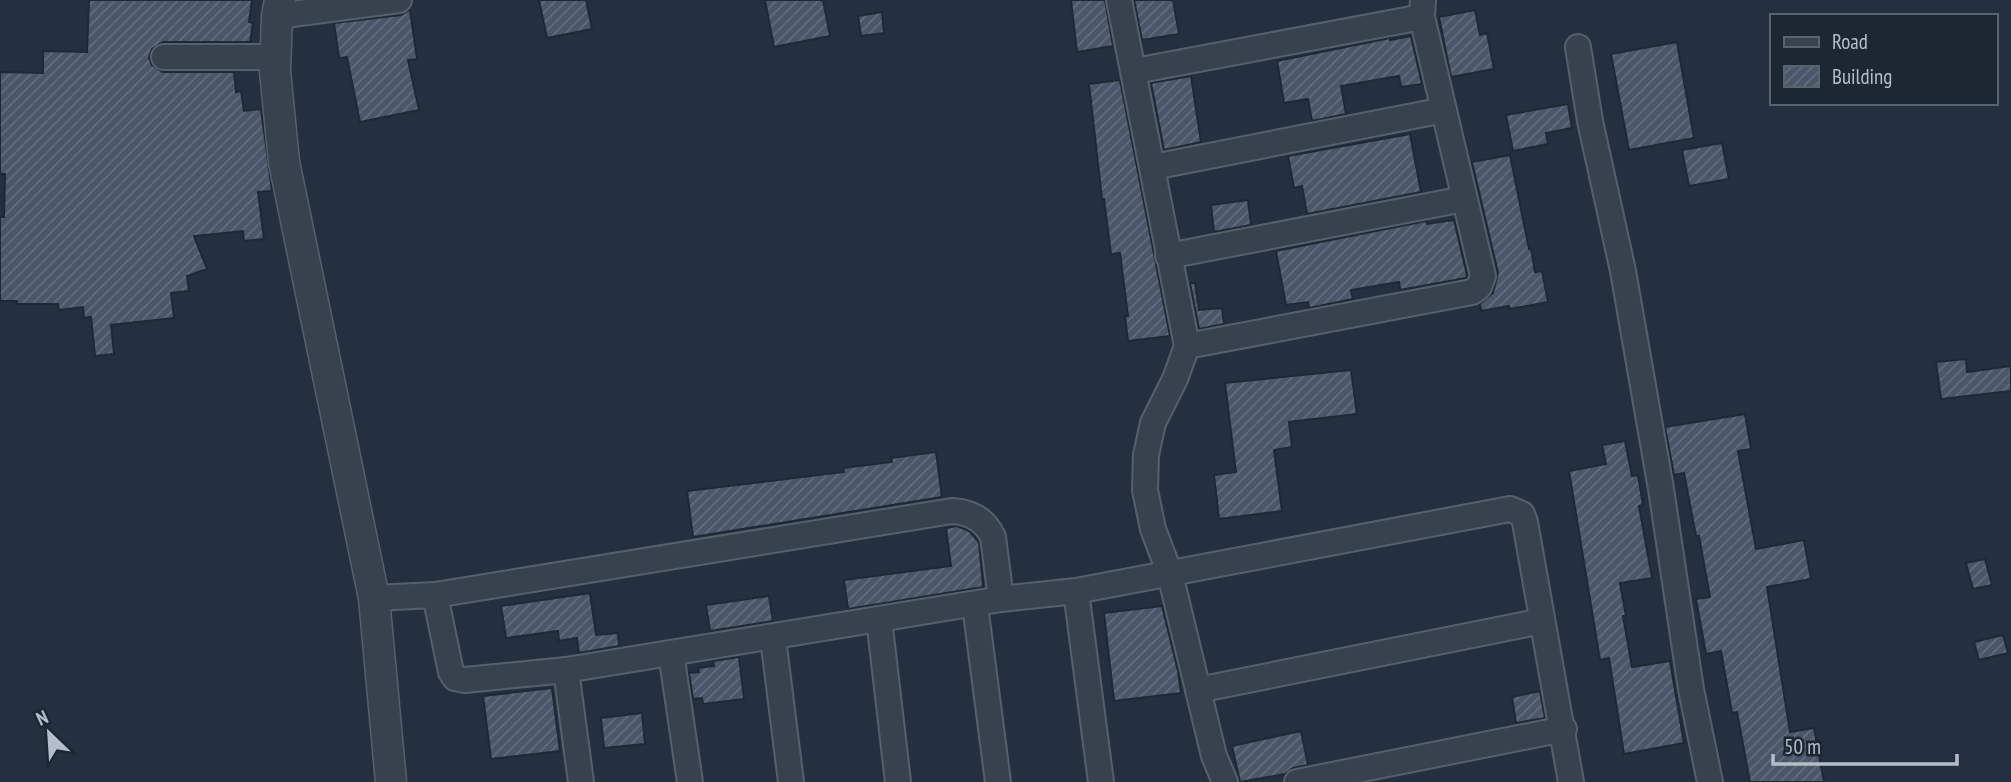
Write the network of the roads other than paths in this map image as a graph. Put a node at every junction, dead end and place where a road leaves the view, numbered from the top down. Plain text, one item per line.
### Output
1 (399, 0) edge
2 (1119, 0) edge
3 (278, 8) edge
4 (1422, 8) edge
5 (1578, 47) dead end
6 (164, 57) dead end
7 (275, 57) junction
8 (1135, 71) junction
9 (1444, 110) junction
10 (1153, 167) junction
11 (1464, 200) junction
12 (1168, 256) junction
13 (1187, 346) junction
14 (1170, 574) junction
15 (1076, 591) junction
16 (435, 595) junction
17 (374, 598) junction
18 (1001, 599) junction
19 (975, 605) junction
20 (879, 619) junction
21 (1542, 621) junction
22 (773, 638) junction
23 (671, 653) junction
24 (566, 670) junction
25 (1198, 690) junction
26 (1564, 729) junction
27 (391, 782) edge
28 (581, 782) edge
29 (690, 782) edge
30 (792, 782) edge
31 (898, 782) edge
32 (998, 782) edge
33 (1101, 782) edge
34 (1225, 782) edge
35 (1297, 782) edge
36 (1572, 782) edge
37 (1710, 782) edge

1 - 3 street
2 - 8 street
3 - 7 street
4 - 8 street
4 - 9 street
5 - 37 street
6 - 7 street
7 - 17 street
8 - 10 street
9 - 10 street
9 - 11 street
10 - 12 street
11 - 12 street
11 - 13 street
12 - 13 street
13 - 14 street
14 - 15 street
14 - 21 street
14 - 25 street
15 - 18 street
15 - 33 street
16 - 17 street
16 - 18 street
16 - 24 street
17 - 27 street
18 - 19 street
19 - 20 street
19 - 32 street
20 - 22 street
20 - 31 street
21 - 25 street
21 - 26 street
22 - 23 street
22 - 30 street
23 - 24 street
23 - 29 street
24 - 28 street
25 - 34 street
26 - 35 street
26 - 36 street

